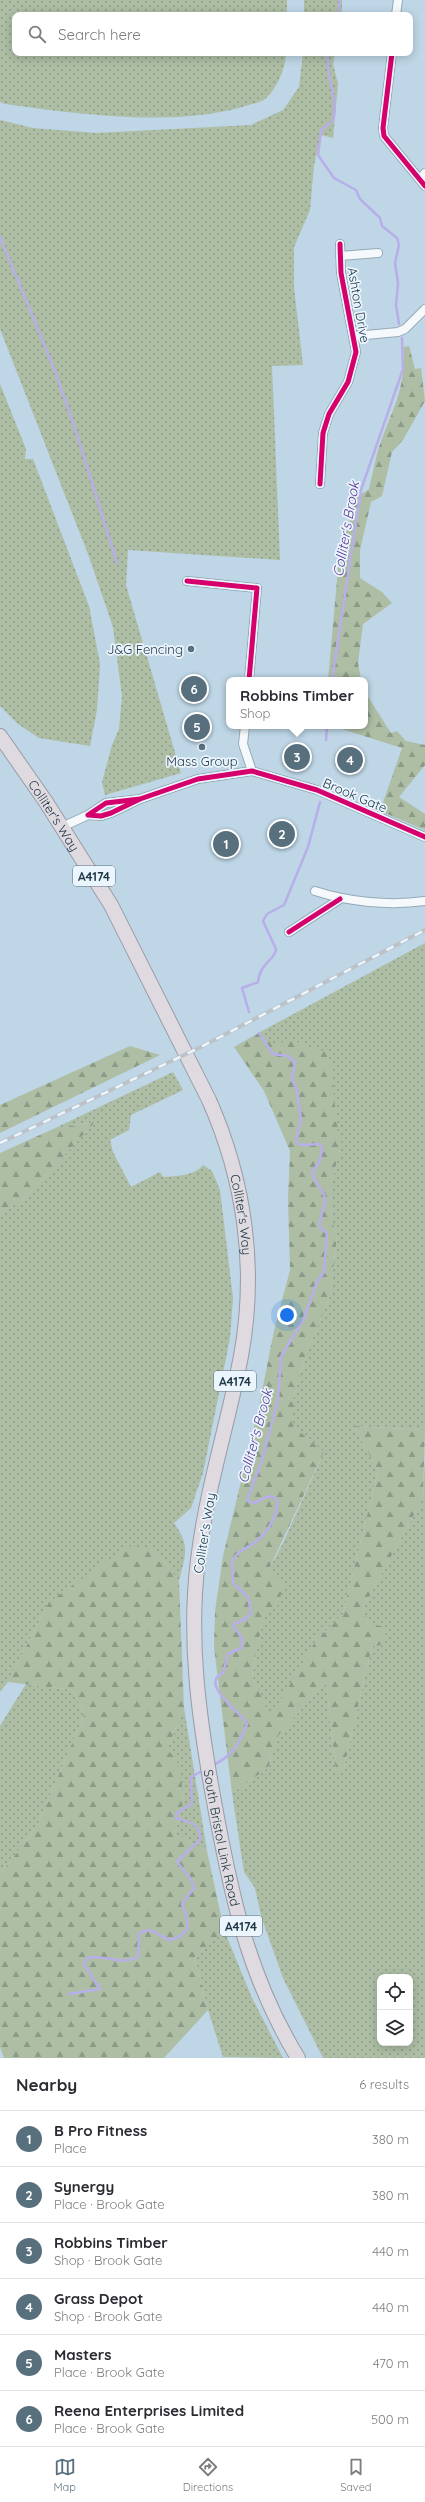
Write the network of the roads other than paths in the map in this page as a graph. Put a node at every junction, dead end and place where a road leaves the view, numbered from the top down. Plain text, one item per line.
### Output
1 (398, 0) edge
2 (396, 12) edge
3 (392, 56) edge
4 (422, 176) edge
5 (425, 186) edge
6 (340, 244) dead end
7 (378, 253) dead end
8 (340, 256) junction
9 (425, 309) edge
10 (354, 336) junction
11 (320, 484) dead end
12 (186, 581) dead end
13 (248, 677) edge
14 (244, 729) edge
15 (0, 736) edge
16 (252, 771) junction
17 (62, 827) junction
18 (425, 837) edge
19 (315, 892) dead end
20 (340, 899) junction
21 (425, 901) edge
22 (289, 932) dead end
23 (204, 1748) joint
24 (298, 2058) edge

1 - 2 street
3 - 4 street
4 - 5 street
6 - 8 street, Ashton Drive
7 - 8 street
8 - 10 street, Ashton Drive
9 - 10 street, Ashton Drive
10 - 11 street, Ashton Drive
12 - 13 street
14 - 16 street
15 - 17 highway, Colliter's Way / A4174
16 - 17 street
16 - 18 street, Brook Gate
17 - 23 highway, Colliter's Way / A4174
19 - 20 street
20 - 21 street
20 - 22 street
23 - 24 highway, South Bristol Link Road / A4174

